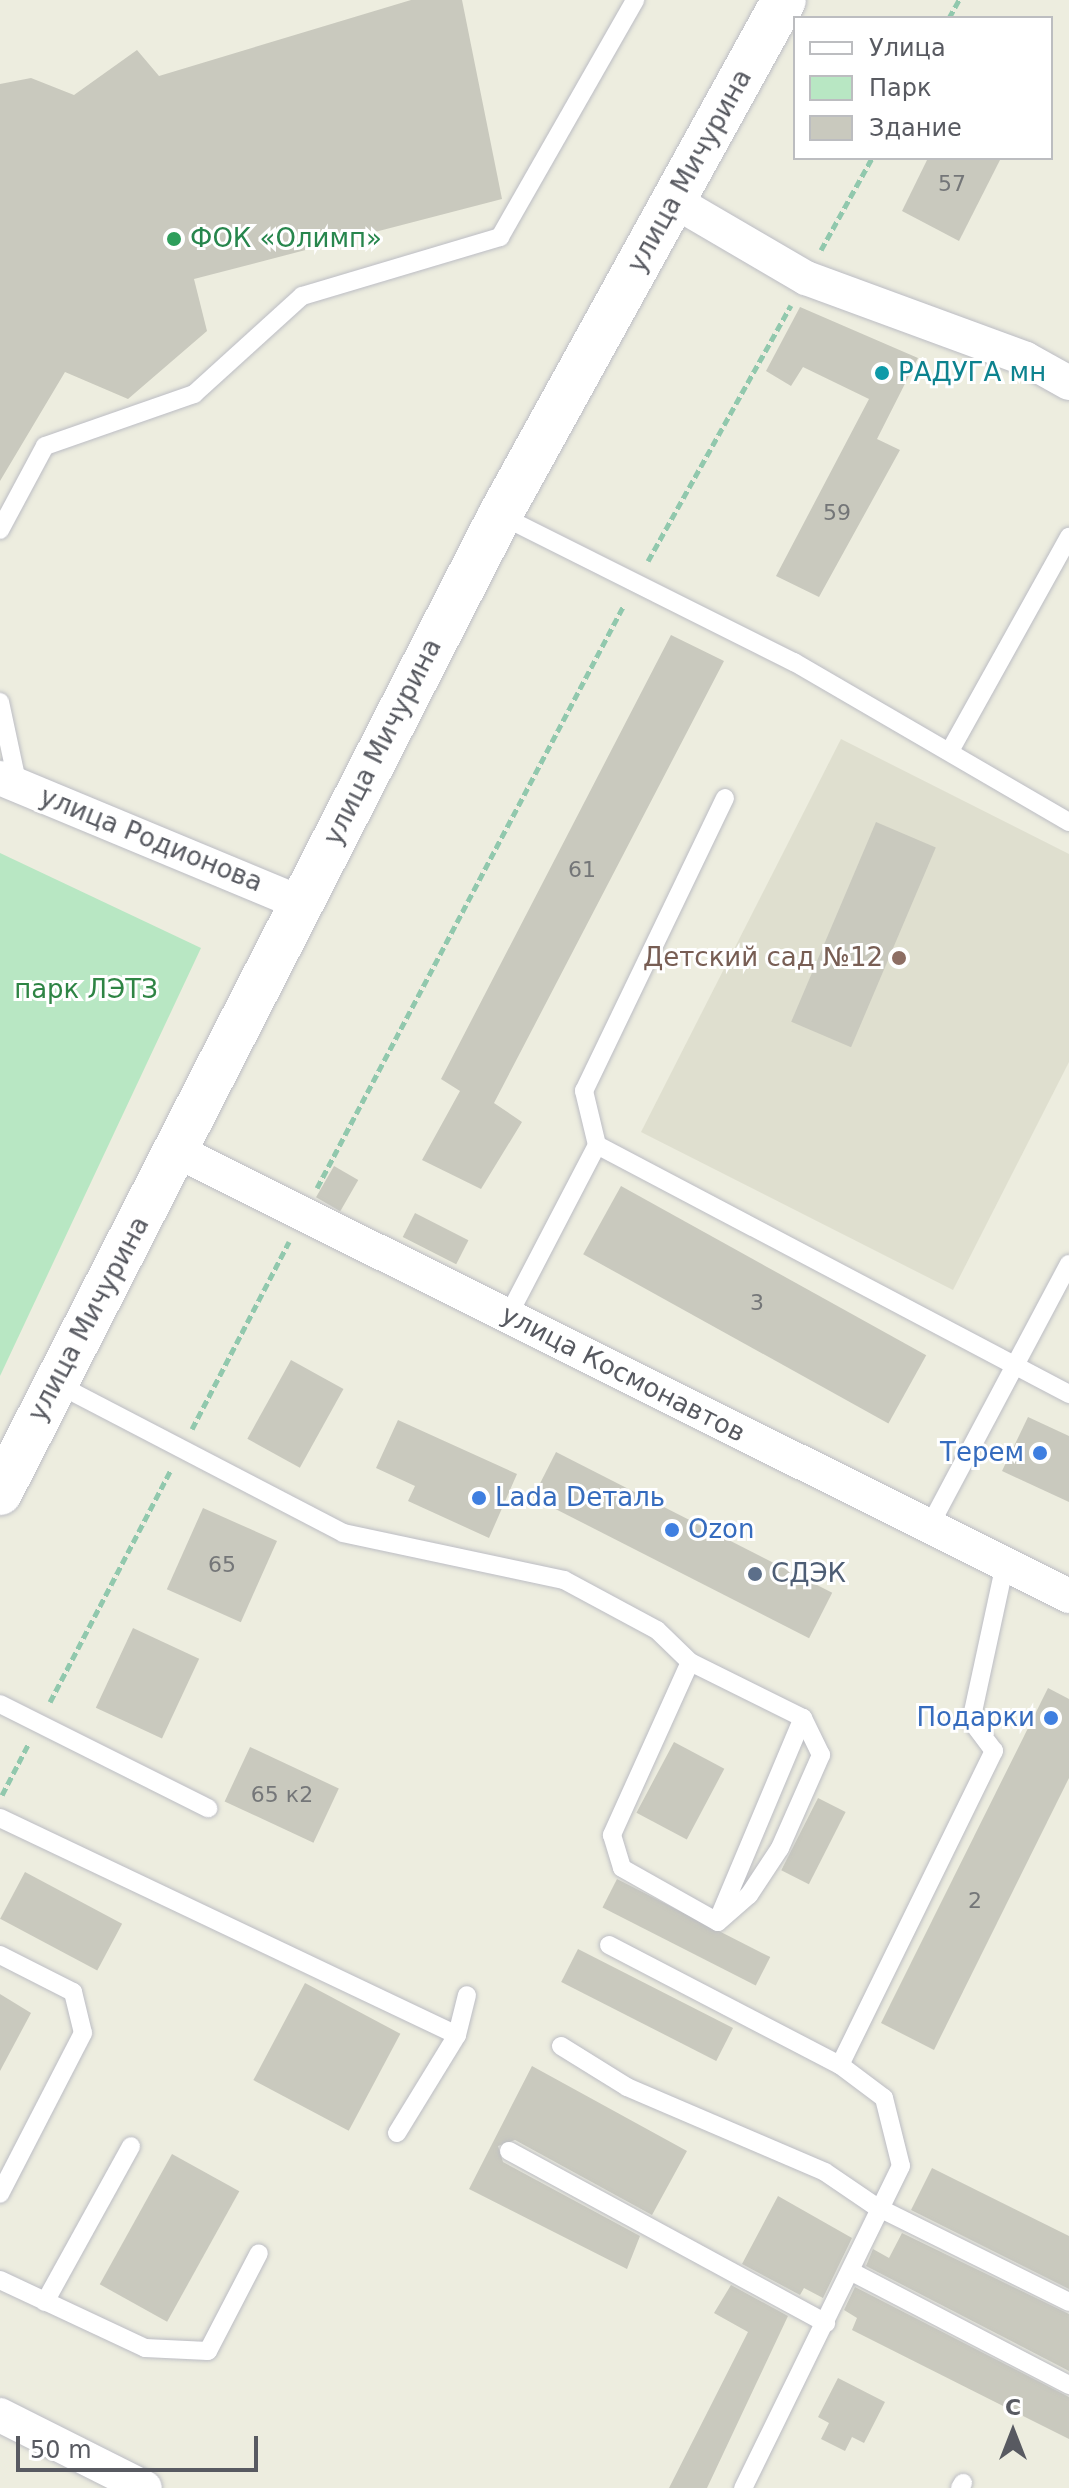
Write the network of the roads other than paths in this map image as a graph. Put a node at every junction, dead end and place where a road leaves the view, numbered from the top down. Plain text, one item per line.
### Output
1 (635, 0) edge
2 (784, 0) edge
3 (674, 201) junction
4 (1069, 383) edge
5 (500, 515) junction
6 (0, 530) edge
7 (1069, 537) edge
8 (0, 702) edge
9 (951, 749) junction
10 (9, 782) edge
11 (725, 798) dead end
12 (1069, 822) edge
13 (301, 903) junction
14 (597, 1145) junction
15 (177, 1151) junction
16 (1069, 1264) edge
17 (508, 1316) junction
18 (1012, 1365) junction
19 (54, 1382) junction
20 (1069, 1394) edge
21 (0, 1493) edge
22 (929, 1527) junction
23 (1005, 1564) junction
24 (1069, 1596) edge
25 (690, 1662) junction
26 (0, 1704) edge
27 (803, 1718) junction
28 (208, 1808) dead end
29 (0, 1818) edge
30 (718, 1922) junction
31 (609, 1945) dead end
32 (0, 1955) edge
33 (467, 1995) dead end
34 (457, 2035) junction
35 (561, 2046) dead end
36 (840, 2065) junction
37 (397, 2133) dead end
38 (131, 2146) dead end
39 (509, 2151) dead end
40 (0, 2194) edge
41 (875, 2206) junction
42 (259, 2253) dead end
43 (852, 2272) junction
44 (0, 2280) edge
45 (45, 2302) junction
46 (1069, 2302) edge
47 (826, 2323) junction
48 (1069, 2385) edge
49 (0, 2415) edge
50 (145, 2488) edge
51 (743, 2488) edge

1 - 6 lane
2 - 3 main road, улица Мичурина
3 - 4 street
3 - 5 main road, улица Мичурина
5 - 9 lane
5 - 13 main road, улица Мичурина
7 - 9 lane
8 - 10 lane
9 - 12 lane
10 - 13 street, улица Родионова
11 - 14 lane
13 - 15 main road, улица Мичурина
14 - 17 lane
14 - 18 lane
15 - 17 street, улица Космонавтов
15 - 19 main road, улица Мичурина
16 - 18 lane
17 - 22 street, улица Космонавтов
18 - 20 lane
18 - 22 lane
19 - 21 main road, улица Мичурина
19 - 25 lane
22 - 23 street, улица Космонавтов
23 - 24 street, улица Космонавтов
23 - 36 lane
25 - 27 lane
25 - 30 lane
26 - 28 lane
27 - 30 lane
27 - 30 lane
29 - 34 lane
31 - 36 lane
32 - 40 lane
33 - 34 lane
34 - 37 lane
35 - 41 lane
36 - 41 lane
38 - 45 lane
39 - 47 lane
41 - 43 lane
41 - 46 lane
42 - 45 lane
43 - 47 lane
43 - 48 lane
44 - 45 lane
47 - 51 lane
49 - 50 street

